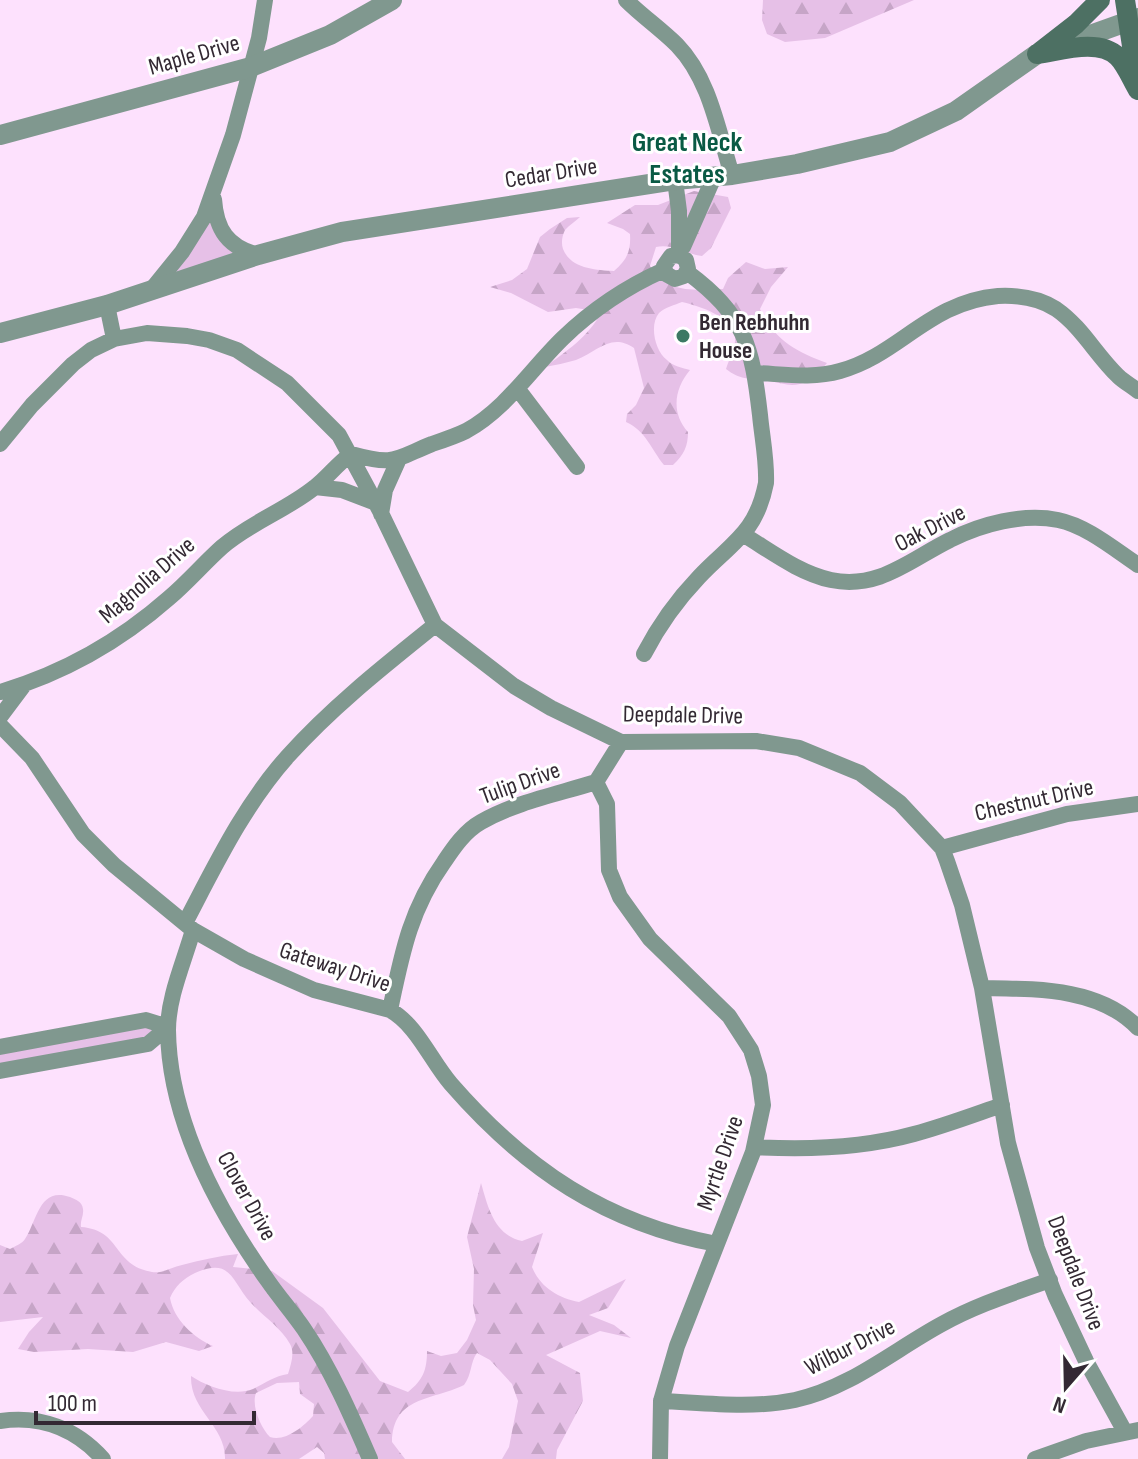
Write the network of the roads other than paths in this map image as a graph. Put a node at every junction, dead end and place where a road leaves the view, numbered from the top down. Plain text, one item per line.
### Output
1 (265, 0) edge
2 (392, 0) edge
3 (626, 0) edge
4 (1100, 0) edge
5 (1125, 0) edge
6 (1133, 20) edge
7 (1037, 54) junction
8 (251, 67) junction
9 (1138, 88) edge
10 (0, 135) edge
11 (723, 176) junction
12 (675, 180) junction
13 (213, 194) junction
14 (258, 255) junction
15 (679, 255) junction
16 (664, 270) junction
17 (687, 272) junction
18 (152, 289) junction
19 (107, 305) junction
20 (0, 333) edge
21 (114, 339) junction
22 (755, 373) junction
23 (517, 388) junction
24 (1138, 391) edge
25 (0, 444) edge
26 (351, 454) junction
27 (398, 461) junction
28 (577, 467) dead end
29 (315, 487) junction
30 (378, 508) junction
31 (744, 535) junction
32 (1138, 565) edge
33 (435, 625) junction
34 (644, 654) dead end
35 (24, 685) junction
36 (0, 692) edge
37 (0, 717) edge
38 (0, 725) edge
39 (621, 742) junction
40 (596, 782) junction
41 (1138, 804) edge
42 (942, 848) junction
43 (189, 927) junction
44 (982, 988) junction
45 (390, 1010) junction
46 (168, 1027) junction
47 (1138, 1028) edge
48 (83, 1032) junction
49 (0, 1047) edge
50 (87, 1055) junction
51 (0, 1071) edge
52 (1002, 1105) junction
53 (754, 1147) junction
54 (717, 1244) junction
55 (1050, 1280) junction
56 (661, 1401) junction
57 (0, 1421) edge
58 (1132, 1431) edge
59 (103, 1459) edge
60 (370, 1459) edge
61 (660, 1459) edge
62 (1035, 1459) edge

1 - 8 street
2 - 8 street, Maple Drive
3 - 11 street
4 - 7 main road
5 - 6 main road
6 - 7 street, Cedar Drive
6 - 9 main road
7 - 9 main road
7 - 11 street, Cedar Drive
8 - 10 street, Maple Drive
8 - 13 street
11 - 12 street, Cedar Drive
11 - 15 street
12 - 14 street, Cedar Drive
12 - 15 street
13 - 14 street
13 - 18 street
14 - 18 street, Cedar Drive
15 - 16 street
15 - 17 street
16 - 17 street
16 - 23 street
17 - 22 street
18 - 19 street, Cedar Drive
19 - 20 street, Cedar Drive
19 - 21 street
21 - 25 street, Deepdale Drive
21 - 26 street, Deepdale Drive
22 - 24 street
22 - 31 street
23 - 27 street
23 - 28 street
26 - 27 street
26 - 29 street, Magnolia Drive
26 - 30 street, Deepdale Drive
27 - 30 street
29 - 30 street
29 - 35 street, Magnolia Drive
30 - 33 street, Deepdale Drive
31 - 32 street, Oak Drive
31 - 34 street
33 - 39 street, Deepdale Drive
33 - 43 street, Clover Drive
35 - 36 street, Magnolia Drive
35 - 37 street
38 - 43 street, Gateway Drive
39 - 40 street
39 - 42 street, Deepdale Drive
40 - 45 street, Tulip Drive
40 - 53 street, Myrtle Drive
41 - 42 street, Chestnut Drive
42 - 44 street, Deepdale Drive
43 - 45 street, Gateway Drive
43 - 46 street, Clover Drive
44 - 47 street
44 - 52 street, Deepdale Drive
45 - 54 street, Gateway Drive
46 - 48 street
46 - 50 street
46 - 60 street, Clover Drive
48 - 49 street
48 - 50 street
50 - 51 street
52 - 53 street
52 - 55 street, Deepdale Drive
53 - 54 street, Myrtle Drive
54 - 56 street, Myrtle Drive
55 - 56 street, Wilbur Drive
55 - 58 street, Deepdale Drive
56 - 61 street, Myrtle Drive
57 - 59 street
58 - 62 street

